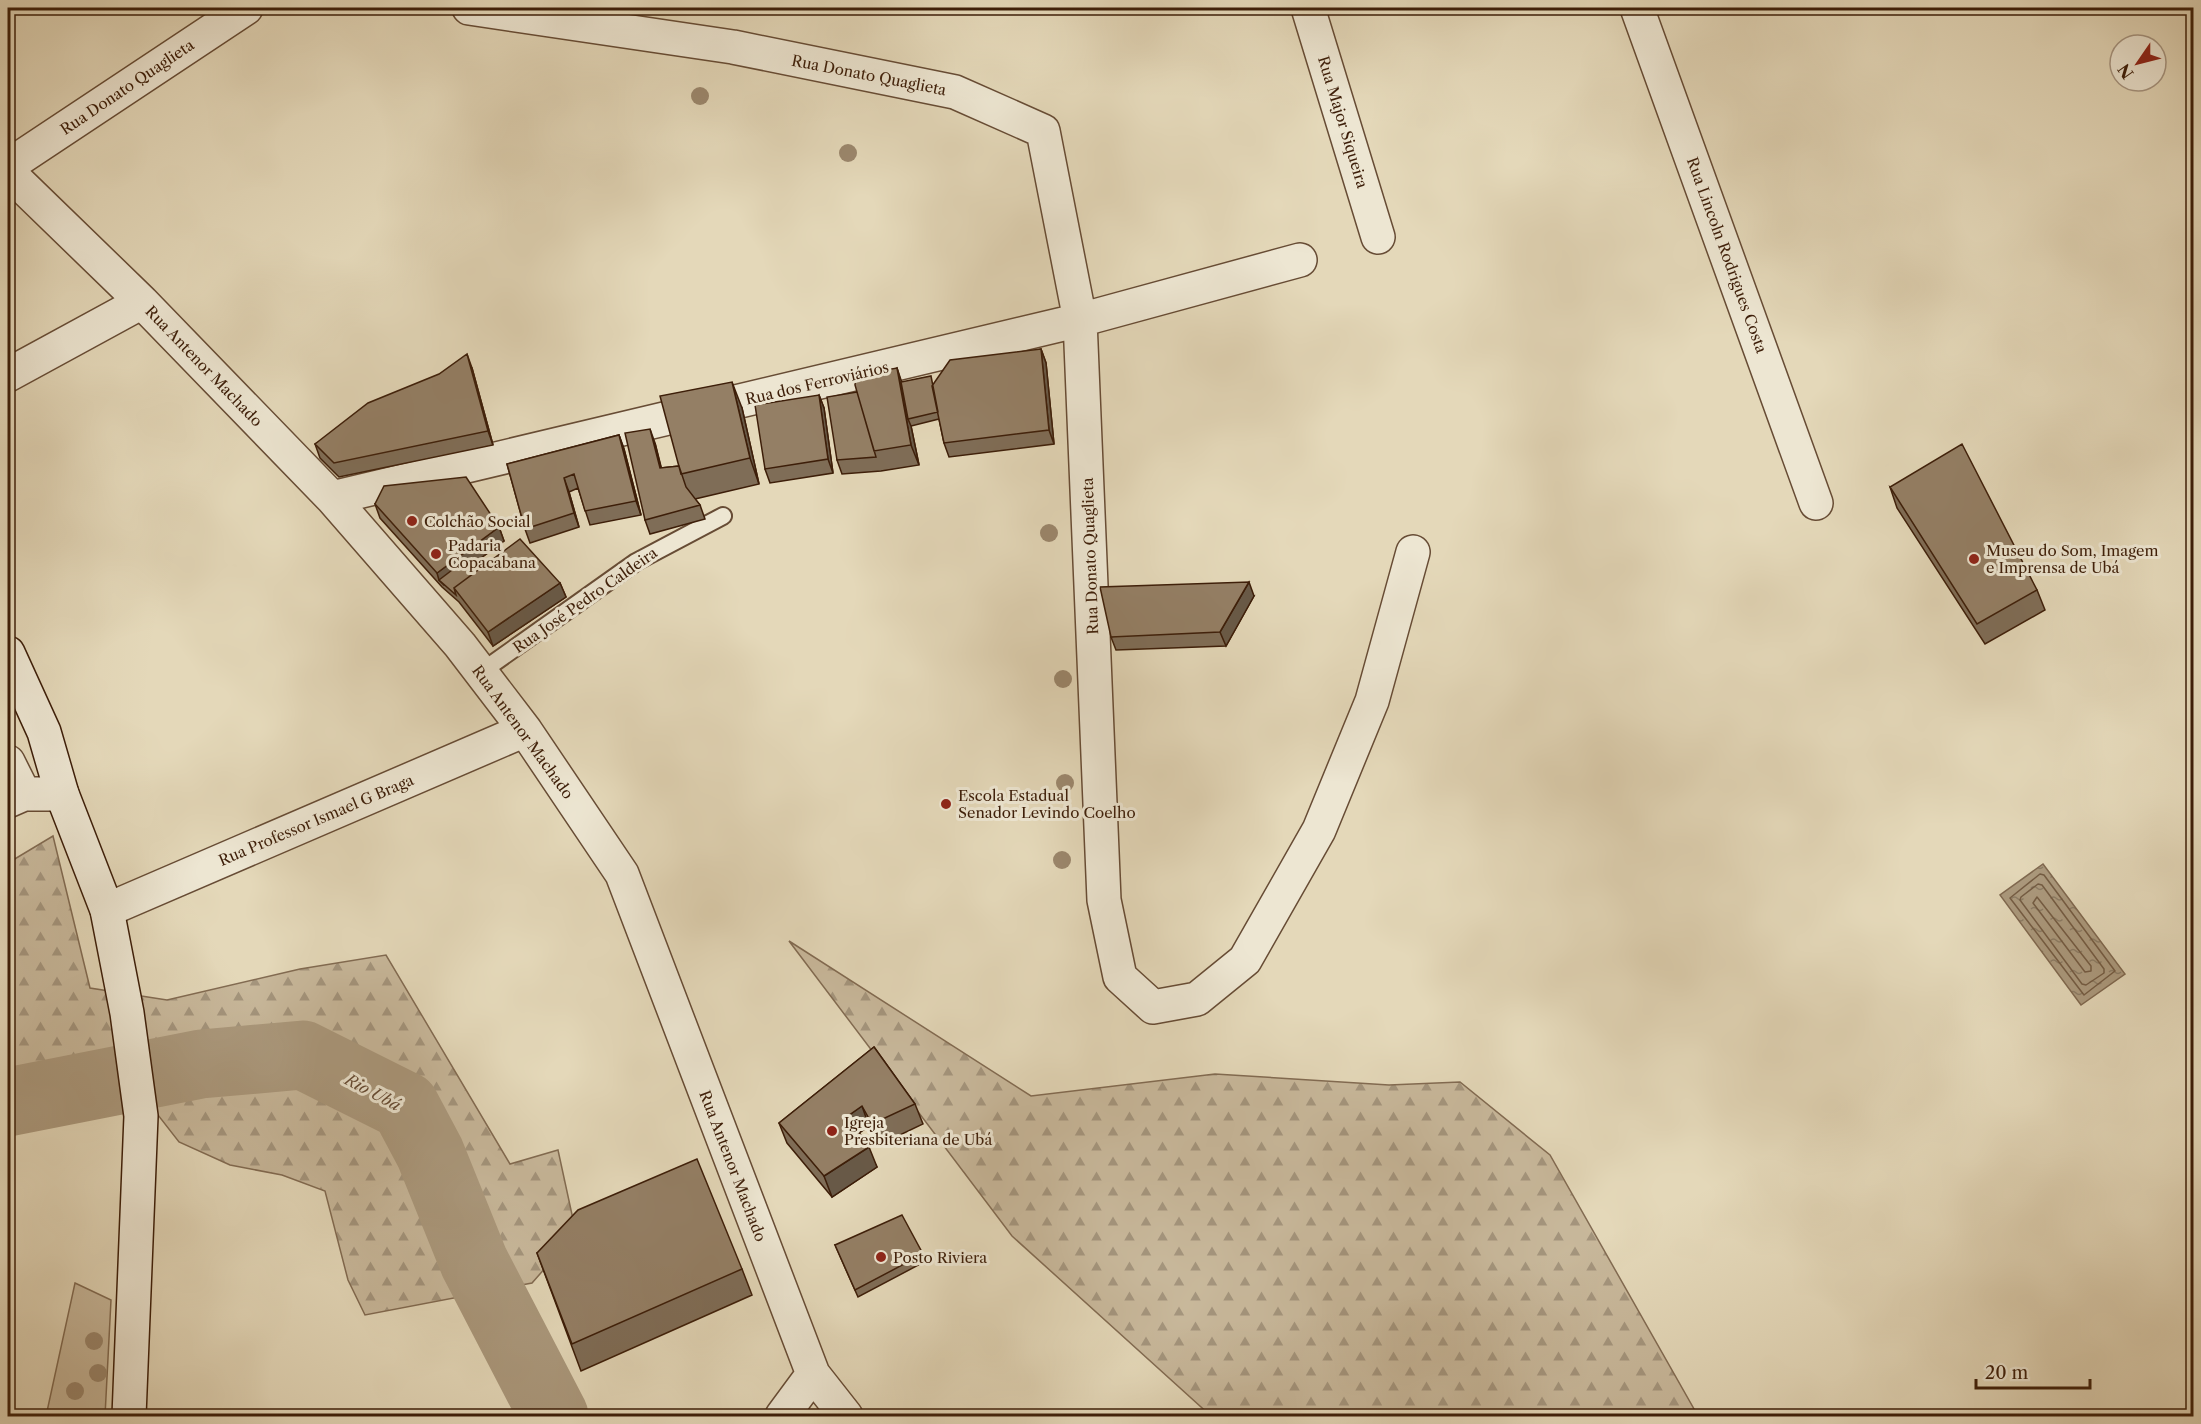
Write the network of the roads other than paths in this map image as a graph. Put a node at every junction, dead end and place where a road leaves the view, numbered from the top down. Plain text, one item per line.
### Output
1 (246, 8) edge
2 (469, 8) edge
3 (1308, 8) edge
4 (1637, 8) edge
5 (8, 166) edge
6 (8, 172) edge
7 (1378, 237) dead end
8 (1300, 260) dead end
9 (142, 302) junction
10 (1080, 320) junction
11 (8, 375) edge
12 (332, 498) junction
13 (1816, 503) dead end
14 (723, 516) dead end
15 (1413, 552) dead end
16 (8, 653) edge
17 (481, 672) junction
18 (525, 730) junction
19 (8, 762) edge
20 (62, 794) junction
21 (16, 797) edge
22 (107, 910) junction
23 (813, 1374) junction
24 (129, 1416) edge
25 (782, 1416) edge
26 (846, 1416) edge

1 - 5 street, Rua Donato Quaglieta
2 - 10 street, Rua Donato Quaglieta
3 - 7 street, Rua Major Siqueira
4 - 13 street, Rua Lincoln Rodrigues Costa
6 - 9 street, Rua Antenor Machado
8 - 10 street, Rua dos Ferroviários
9 - 11 street
9 - 12 street, Rua Antenor Machado
10 - 12 street, Rua dos Ferroviários
10 - 15 street, Rua Donato Quaglieta
12 - 17 street, Rua Antenor Machado
14 - 17 lane, Rua José Pedro Caldeira
16 - 20 street
17 - 18 street, Rua Antenor Machado
18 - 22 street, Rua Professor Ismael G Braga
18 - 23 street, Rua Antenor Machado
19 - 21 street
20 - 21 street
20 - 22 street
22 - 24 street
23 - 25 street
23 - 26 street, Rua Antenor Machado

